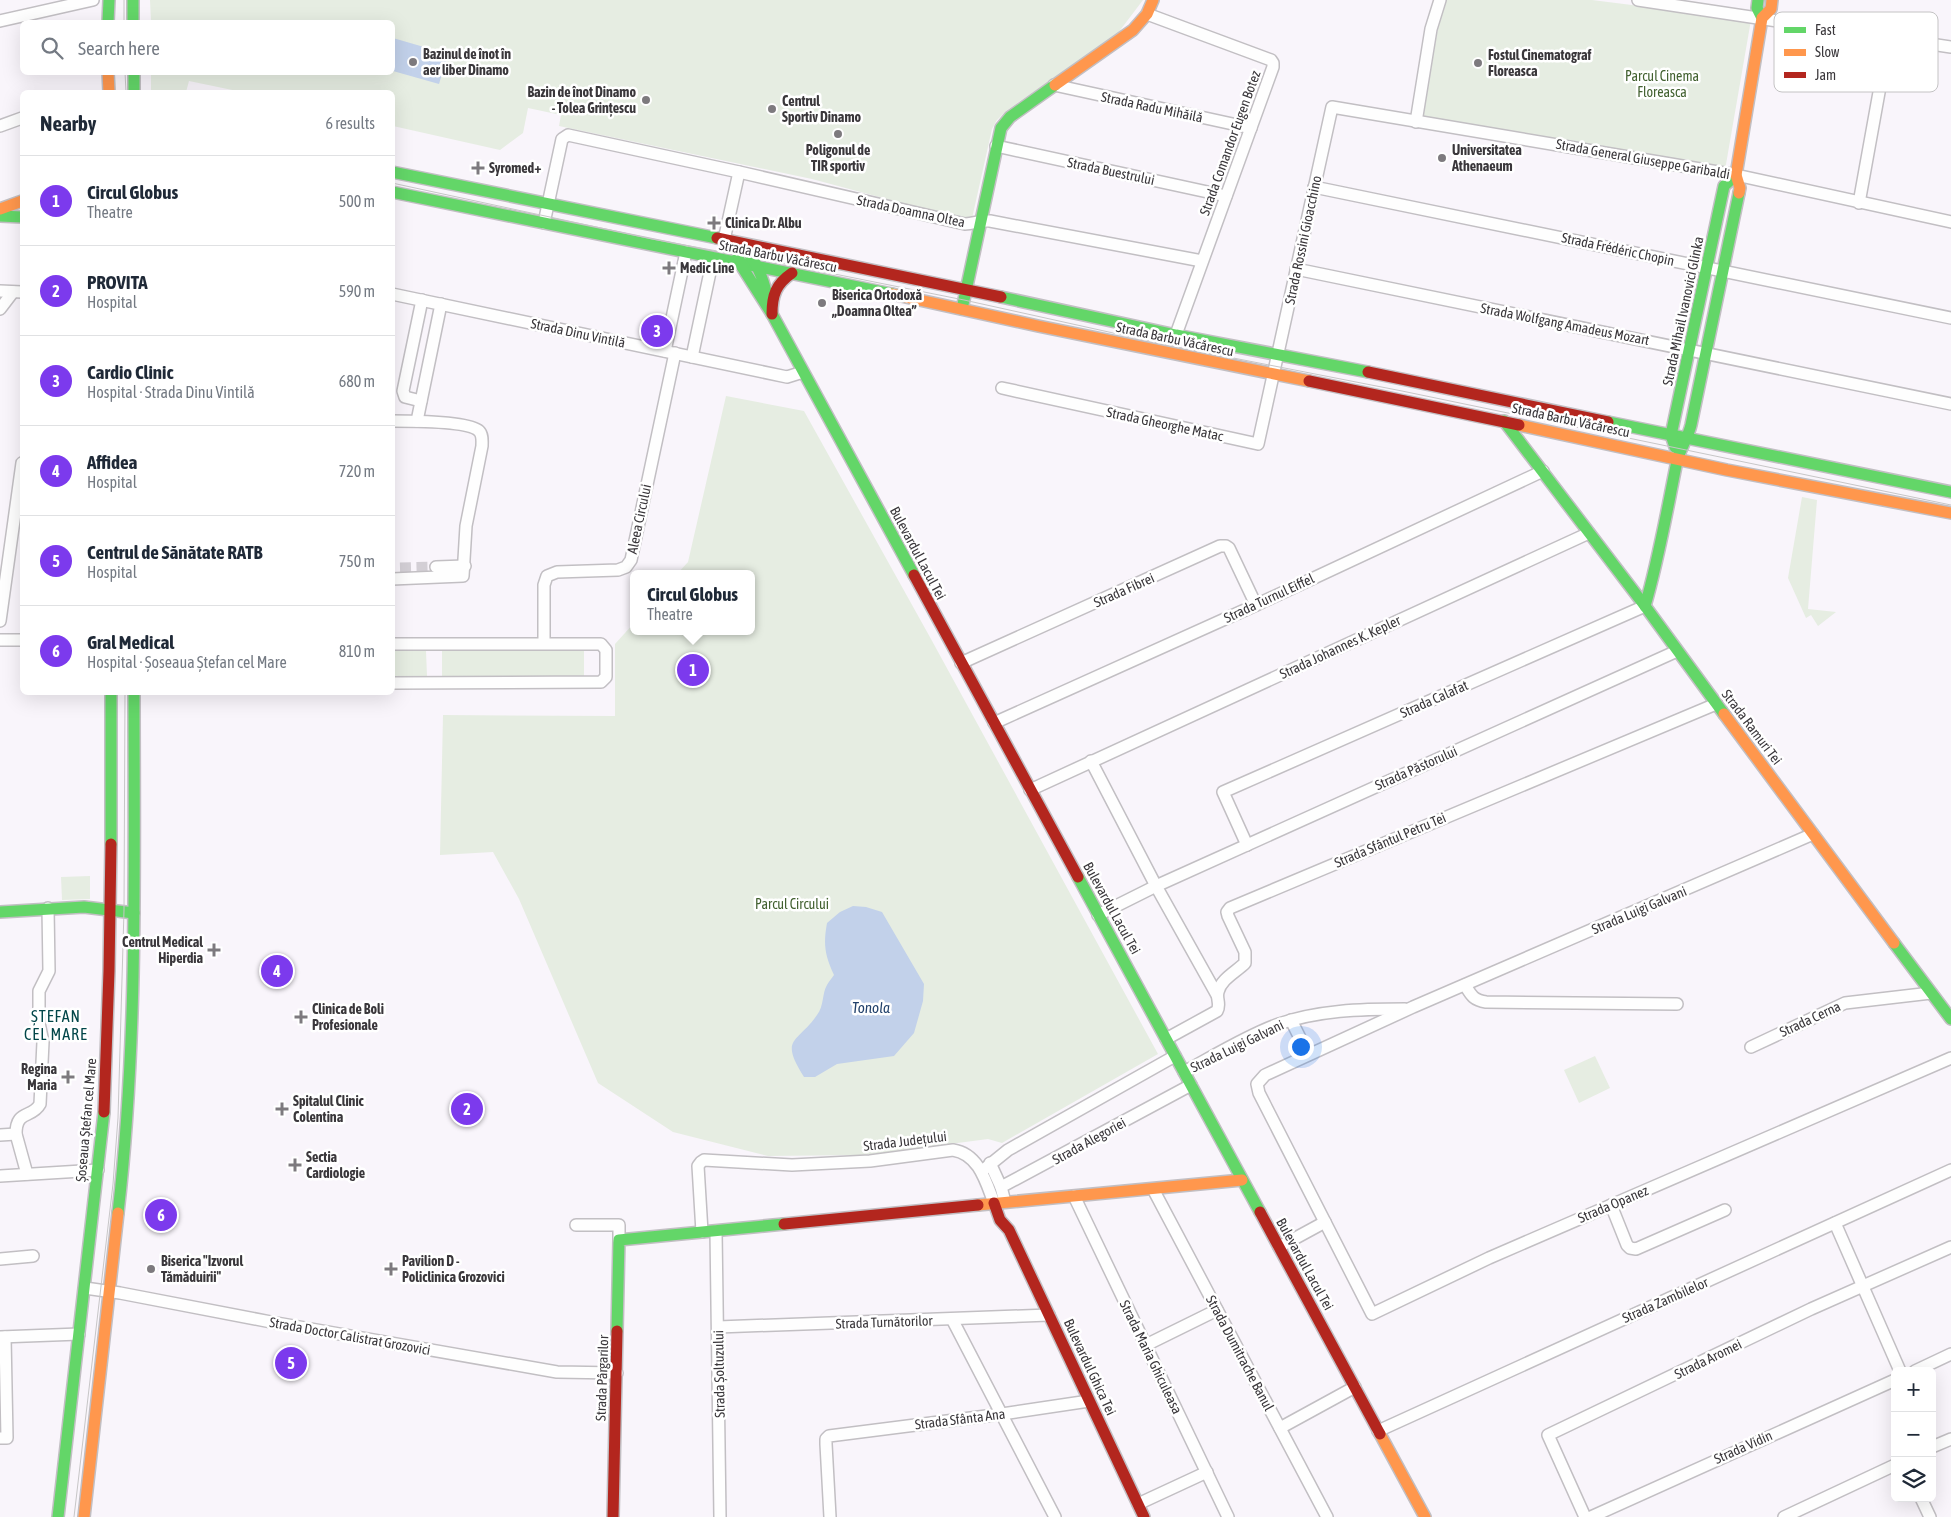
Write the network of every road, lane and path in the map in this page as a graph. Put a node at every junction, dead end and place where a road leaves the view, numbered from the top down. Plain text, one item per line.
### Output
1 (93, 0) edge
2 (109, 0) edge
3 (133, 0) edge
4 (1153, 0) edge
5 (1440, 0) edge
6 (1638, 0) edge
7 (1642, 0) edge
8 (1758, 0) edge
9 (1772, 0) edge
10 (1147, 14) junction
11 (1762, 18) junction
12 (108, 20) edge
13 (133, 20) edge
14 (1774, 20) edge
15 (0, 21) edge
16 (1938, 45) edge
17 (1951, 47) edge
18 (108, 75) edge
19 (134, 75) edge
20 (1054, 85) junction
21 (109, 90) edge
22 (134, 90) edge
23 (1879, 92) edge
24 (1332, 107) joint
25 (20, 119) edge
26 (1416, 122) junction
27 (0, 126) edge
28 (1251, 128) junction
29 (996, 146) junction
30 (739, 172) junction
31 (395, 173) edge
32 (1736, 175) junction
33 (1314, 186) junction
34 (395, 193) edge
35 (1226, 196) junction
36 (20, 202) edge
37 (1859, 203) junction
38 (548, 204) junction
39 (0, 209) edge
40 (0, 216) edge
41 (20, 217) edge
42 (981, 220) junction
43 (1951, 222) edge
44 (544, 223) junction
45 (724, 240) junction
46 (741, 244) junction
47 (686, 252) junction
48 (712, 258) junction
49 (1202, 261) junction
50 (739, 262) junction
51 (760, 266) junction
52 (1708, 267) junction
53 (1296, 269) junction
54 (1723, 270) junction
55 (792, 273) junction
56 (966, 290) junction
57 (0, 291) edge
58 (18, 292) edge
59 (395, 295) edge
60 (422, 300) junction
61 (441, 304) junction
62 (0, 309) edge
63 (962, 309) junction
64 (772, 314) junction
65 (1951, 318) edge
66 (1176, 335) junction
67 (1690, 349) junction
68 (670, 352) junction
69 (1707, 352) junction
70 (1169, 353) junction
71 (1277, 355) junction
72 (692, 357) junction
73 (803, 372) junction
74 (1273, 374) junction
75 (1002, 388) dead end
76 (421, 401) junction
77 (1951, 404) edge
78 (395, 421) edge
79 (417, 421) junction
80 (1504, 421) junction
81 (1532, 427) junction
82 (1672, 435) junction
83 (1688, 438) junction
84 (1530, 453) junction
85 (1678, 458) junction
86 (1543, 471) junction
87 (20, 477) edge
88 (1951, 492) edge
89 (1951, 513) edge
90 (1589, 533) junction
91 (465, 566) junction
92 (436, 567) tunnel mouth
93 (1655, 572) junction
94 (1619, 573) junction
95 (395, 579) edge
96 (1256, 604) junction
97 (1645, 606) junction
98 (0, 621) edge
99 (0, 640) edge
100 (20, 640) edge
101 (544, 643) junction
102 (395, 644) edge
103 (1677, 652) junction
104 (961, 663) junction
105 (395, 683) edge
106 (111, 695) edge
107 (134, 695) edge
108 (1716, 704) junction
109 (994, 723) junction
110 (1091, 761) junction
111 (1030, 790) junction
112 (1813, 834) junction
113 (1247, 846) junction
114 (1156, 886) junction
115 (110, 907) junction
116 (48, 908) junction
117 (0, 912) edge
118 (134, 912) junction
119 (1098, 915) junction
120 (1465, 985) junction
121 (1931, 993) junction
122 (1217, 995) junction
123 (1677, 1004) dead end
124 (1409, 1009) junction
125 (1951, 1019) edge
126 (1291, 1020) junction
127 (1166, 1039) junction
128 (1751, 1047) dead end
129 (1308, 1054) junction
130 (1175, 1056) junction
131 (1951, 1058) edge
132 (1184, 1072) junction
133 (1191, 1085) junction
134 (16, 1134) junction
135 (0, 1135) edge
136 (986, 1167) junction
137 (98, 1170) junction
138 (1951, 1170) edge
139 (27, 1174) junction
140 (0, 1176) edge
141 (1242, 1180) junction
142 (1000, 1187) junction
143 (1153, 1188) junction
144 (1074, 1196) junction
145 (1000, 1203) junction
146 (1611, 1205) junction
147 (1725, 1210) dead end
148 (1325, 1222) junction
149 (1835, 1223) junction
150 (576, 1225) dead end
151 (716, 1231) junction
152 (702, 1232) junction
153 (619, 1240) junction
154 (1279, 1247) junction
155 (1951, 1247) edge
156 (33, 1256) dead end
157 (0, 1259) edge
158 (1862, 1286) junction
159 (85, 1288) junction
160 (110, 1292) junction
161 (1216, 1310) junction
162 (1049, 1315) junction
163 (952, 1319) junction
164 (718, 1327) junction
165 (80, 1334) junction
166 (2, 1337) edge
167 (1146, 1345) junction
168 (1951, 1354) edge
169 (1898, 1367) edge
170 (1923, 1367) edge
171 (617, 1373) junction
172 (1891, 1382) edge
173 (1354, 1387) junction
174 (1090, 1401) junction
175 (1002, 1414) junction
176 (1280, 1428) junction
177 (1378, 1431) junction
178 (0, 1438) edge
179 (1951, 1439) edge
180 (1936, 1445) edge
181 (1891, 1466) edge
182 (1207, 1472) junction
183 (1923, 1502) edge
184 (1138, 1504) junction
185 (58, 1517) edge
186 (84, 1517) edge
187 (613, 1517) edge
188 (720, 1517) edge
189 (830, 1517) edge
190 (1055, 1517) edge
191 (1144, 1517) edge
192 (1228, 1517) edge
193 (1327, 1517) edge
194 (1425, 1517) edge
195 (1585, 1517) edge
196 (1591, 1517) edge
197 (1784, 1517) edge
198 (1930, 1517) edge

1 - 15 street
2 - 12 main road
3 - 13 main road
4 - 10 main road
5 - 26 street
6 - 7 street
7 - 11 street
8 - 11 main road, Strada Mihail Ivanovici Glinka
9 - 11 main road, Strada Mihail Ivanovici Glinka
10 - 20 main road
10 - 28 street, Strada Comandor Eugen Botez
11 - 14 street
11 - 32 main road, Strada Mihail Ivanovici Glinka
16 - 17 street
18 - 21 main road
19 - 22 main road
20 - 28 street, Strada Radu Mihăilă
20 - 29 main road
23 - 37 street
24 - 26 street, Strada General Giuseppe Garibaldi
24 - 33 street, Strada Rossini Gioacchino
25 - 27 street
26 - 32 street, Strada General Giuseppe Garibaldi
28 - 35 street, Strada Comandor Eugen Botez
29 - 35 street, Strada Buestrului
29 - 42 main road
30 - 38 street, Strada Doamna Oltea
30 - 42 street, Strada Doamna Oltea
30 - 45 street
31 - 38 main road, Strada Barbu Văcărescu
32 - 37 street, Strada General Giuseppe Garibaldi
32 - 52 main road, Strada Mihail Ivanovici Glinka
32 - 54 main road, Strada Mihail Ivanovici Glinka
33 - 52 street, Strada Frédéric Chopin
33 - 53 street, Strada Rossini Gioacchino
34 - 44 main road, Strada Barbu Văcărescu
35 - 49 street, Strada Comandor Eugen Botez
36 - 39 main road
37 - 43 street, Strada General Giuseppe Garibaldi
38 - 44 street, Strada Doamna Oltea
38 - 45 main road, Strada Barbu Văcărescu
40 - 41 main road
42 - 49 street, Strada Doamna Oltea
42 - 56 main road
44 - 47 main road, Strada Barbu Văcărescu
45 - 46 main road, Strada Barbu Văcărescu
46 - 50 main road
46 - 51 main road, Bulevardul Lacul Tei
46 - 56 main road, Strada Barbu Văcărescu
47 - 48 main road, Strada Barbu Văcărescu
47 - 68 street
48 - 50 main road, Strada Barbu Văcărescu
48 - 72 street
49 - 66 street, Strada Comandor Eugen Botez
50 - 51 main road, Strada Barbu Văcărescu
50 - 64 main road, Bulevardul Lacul Tei
51 - 55 main road, Strada Barbu Văcărescu
51 - 64 main road, Bulevardul Lacul Tei
52 - 54 street, Strada Frédéric Chopin
52 - 67 main road, Strada Mihail Ivanovici Glinka
53 - 67 street, Strada Wolfgang Amadeus Mozart
53 - 71 street, Strada Rossini Gioacchino
54 - 65 street, Strada Frédéric Chopin
54 - 69 main road, Strada Mihail Ivanovici Glinka
55 - 63 main road, Strada Barbu Văcărescu
55 - 64 main road
56 - 63 main road
56 - 66 main road, Strada Barbu Văcărescu
57 - 58 street
58 - 62 street
59 - 60 street, Strada Dinu Vintilă
60 - 61 street, Strada Dinu Vintilă
60 - 76 street
61 - 68 street, Strada Dinu Vintilă
61 - 76 street
63 - 70 main road, Strada Barbu Văcărescu
64 - 73 main road, Bulevardul Lacul Tei
66 - 70 street, Strada Comandor Eugen Botez
66 - 71 main road, Strada Barbu Văcărescu
67 - 69 street, Strada Wolfgang Amadeus Mozart
67 - 82 main road, Strada Mihail Ivanovici Glinka
68 - 72 street, Strada Dinu Vintilă
68 - 101 street, Aleea Circului
69 - 77 street, Strada Wolfgang Amadeus Mozart
69 - 83 main road, Strada Mihail Ivanovici Glinka
70 - 74 main road, Strada Barbu Văcărescu
71 - 74 street, Strada Rossini Gioacchino
71 - 82 main road, Strada Barbu Văcărescu
72 - 73 street, Strada Dinu Vintilă
73 - 104 main road, Bulevardul Lacul Tei
74 - 75 street, Strada Gheorghe Matac
74 - 80 main road, Strada Barbu Văcărescu
76 - 79 street
78 - 79 street
79 - 91 street
80 - 81 main road, Strada Barbu Văcărescu
80 - 84 main road, Strada Ramuri Tei
81 - 84 main road
81 - 85 main road, Strada Barbu Văcărescu
82 - 83 main road, Strada Barbu Văcărescu
82 - 85 main road, Strada Mihail Ivanovici Glinka
83 - 85 main road, Strada Mihail Ivanovici Glinka
83 - 88 main road, Strada Barbu Văcărescu
84 - 86 main road, Strada Ramuri Tei
85 - 89 main road, Strada Barbu Văcărescu
85 - 93 main road, Strada Mihail Ivanovici Glinka
86 - 90 main road, Strada Ramuri Tei
86 - 96 street, Strada Turnul Eiffel
87 - 98 street
90 - 94 main road, Strada Ramuri Tei
90 - 110 street, Strada Johannes K. Kepler
91 - 92 street
91 - 95 street
93 - 94 main road
93 - 97 main road, Strada Mihail Ivanovici Glinka
94 - 97 main road, Strada Ramuri Tei
96 - 104 street, Strada Fibrei
96 - 109 street, Strada Turnul Eiffel
97 - 103 main road, Strada Ramuri Tei
97 - 113 street, Strada Calafat
99 - 100 street
101 - 102 street
101 - 105 street
103 - 108 main road, Strada Ramuri Tei
103 - 113 street, Strada Păstorului
104 - 109 main road, Bulevardul Lacul Tei
106 - 115 main road, Șoseaua Ștefan cel Mare
107 - 118 main road
108 - 112 main road, Strada Ramuri Tei
108 - 122 street, Strada Sfântul Petru Tei
109 - 111 main road, Bulevardul Lacul Tei
110 - 111 street, Strada Johannes K. Kepler
110 - 114 street
111 - 119 main road, Bulevardul Lacul Tei
112 - 120 street, Strada Luigi Galvani
112 - 121 main road, Strada Ramuri Tei
113 - 114 street, Strada Păstorului
114 - 119 street, Strada Păstorului
114 - 122 street
115 - 116 main road
115 - 118 main road
115 - 137 main road, Șoseaua Ștefan cel Mare
116 - 117 main road
116 - 134 street
118 - 160 main road
119 - 127 main road, Bulevardul Lacul Tei
120 - 123 street
120 - 124 street, Strada Luigi Galvani
121 - 125 main road, Strada Ramuri Tei
121 - 128 street, Strada Cerna
122 - 127 street, Strada Sfântul Petru Tei
124 - 126 street, Strada Luigi Galvani
124 - 129 street, Strada Luigi Galvani
126 - 129 street
126 - 132 street, Strada Luigi Galvani
127 - 130 main road, Bulevardul Lacul Tei
129 - 148 street, Strada Opanez
130 - 132 main road, Bulevardul Lacul Tei
130 - 136 street
131 - 146 street, Strada Opanez
132 - 133 main road, Bulevardul Lacul Tei
133 - 141 main road, Bulevardul Lacul Tei
133 - 142 street, Strada Alegoriei
134 - 135 street
134 - 139 street
136 - 142 street
136 - 145 street
136 - 152 street, Strada Județului
137 - 139 street
137 - 159 main road, Șoseaua Ștefan cel Mare
138 - 149 street, Strada Zambilelor
139 - 140 street
141 - 143 main road
141 - 154 main road, Bulevardul Lacul Tei
142 - 145 street
143 - 144 main road
143 - 161 street, Strada Dumitrache Banul
144 - 145 main road
144 - 167 street, Strada Maria Ghiculeasa
145 - 151 main road
145 - 162 main road, Bulevardul Ghica Tei
146 - 147 street
146 - 148 street, Strada Opanez
148 - 154 street
149 - 158 street
149 - 177 street, Strada Zambilelor
150 - 153 street
151 - 152 main road
151 - 164 street, Strada Șoltuzului
152 - 153 main road
153 - 171 main road, Strada Pârgarilor
154 - 173 main road, Bulevardul Lacul Tei
155 - 158 street, Strada Aromei
156 - 157 street
158 - 169 street
158 - 195 street, Strada Aromei
159 - 160 street, Strada Doctor Calistrat Grozovici
159 - 165 main road, Șoseaua Ștefan cel Mare
160 - 171 street, Strada Doctor Calistrat Grozovici
160 - 186 main road
161 - 167 street
161 - 176 street, Strada Dumitrache Banul
162 - 163 street, Strada Turnătorilor
162 - 174 main road, Bulevardul Ghica Tei
163 - 164 street, Strada Turnătorilor
163 - 175 street
164 - 188 street, Strada Șoltuzului
165 - 166 street
165 - 185 main road, Șoseaua Ștefan cel Mare
166 - 178 street
167 - 182 street, Strada Maria Ghiculeasa
168 - 170 street
171 - 187 main road, Strada Pârgarilor
172 - 196 street, Strada Vidin
173 - 176 street
173 - 177 main road, Bulevardul Lacul Tei
174 - 175 street, Strada Sfânta Ana
174 - 184 main road, Bulevardul Ghica Tei
175 - 189 street, Strada Sfânta Ana
175 - 190 street
176 - 193 street, Strada Dumitrache Banul
177 - 194 main road, Bulevardul Lacul Tei
179 - 180 street
181 - 197 street
182 - 184 street
182 - 192 street, Strada Maria Ghiculeasa
183 - 198 street
184 - 191 main road, Bulevardul Ghica Tei

